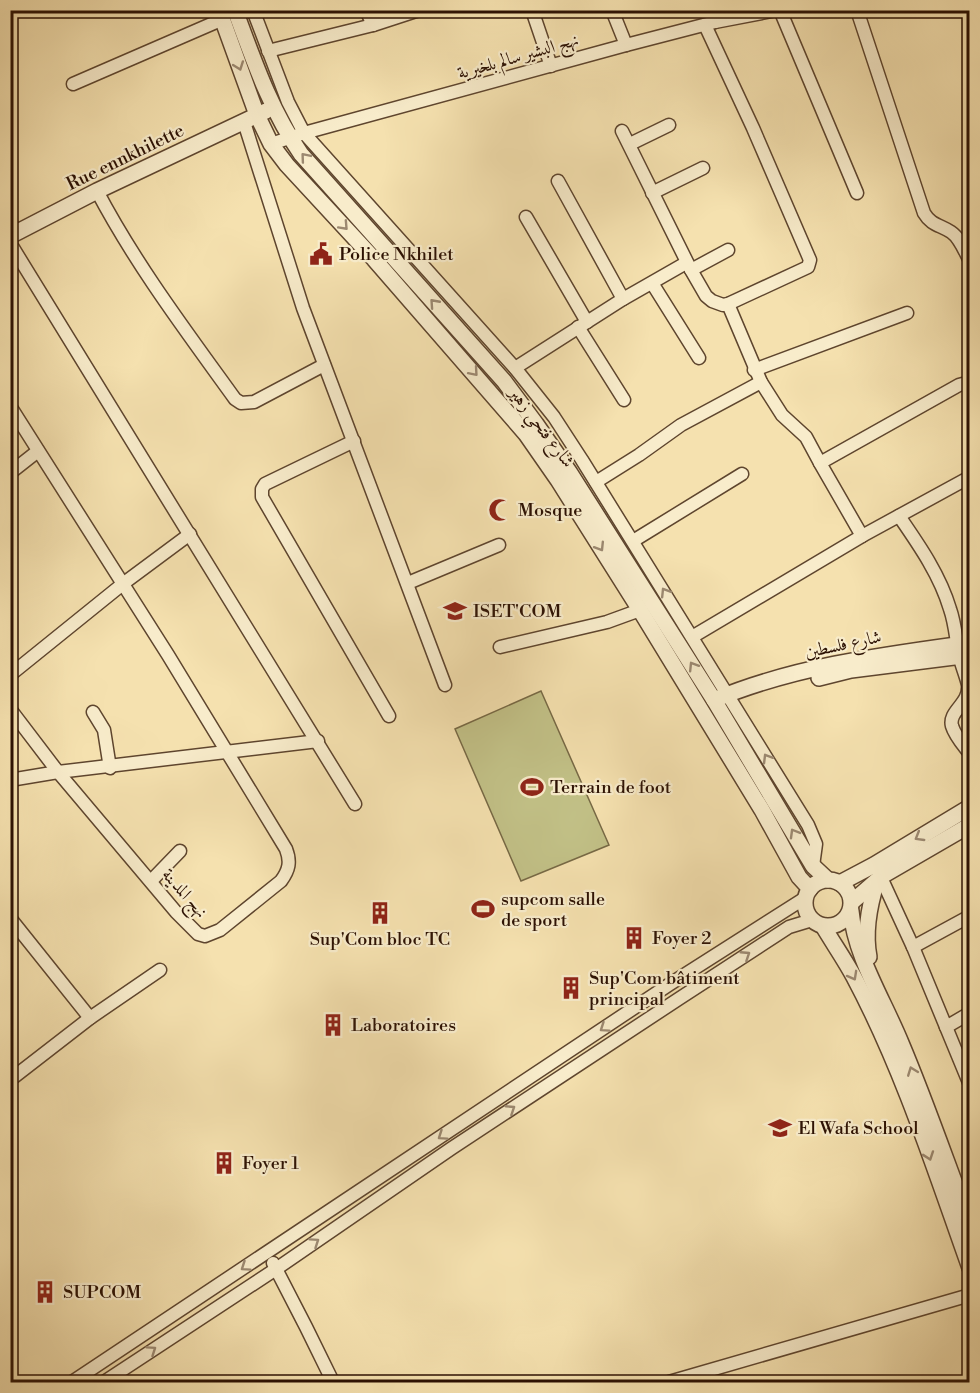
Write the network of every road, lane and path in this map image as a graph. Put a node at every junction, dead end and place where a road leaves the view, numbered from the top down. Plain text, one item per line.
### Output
1 (253, 10) edge
2 (366, 10) edge
3 (419, 10) edge
4 (532, 10) edge
5 (612, 10) edge
6 (778, 10) edge
7 (857, 10) edge
8 (967, 10) edge
9 (226, 13) edge
10 (710, 19) edge
11 (969, 19) edge
12 (374, 25) junction
13 (626, 45) junction
14 (268, 51) junction
15 (551, 66) junction
16 (73, 84) dead end
17 (288, 102) junction
18 (273, 108) junction
19 (250, 118) junction
20 (669, 125) dead end
21 (622, 131) dead end
22 (296, 135) junction
23 (271, 144) junction
24 (630, 144) junction
25 (703, 168) dead end
26 (558, 181) dead end
27 (97, 191) junction
28 (652, 193) junction
29 (857, 193) dead end
30 (526, 217) dead end
31 (12, 233) edge
32 (729, 250) dead end
33 (969, 261) edge
34 (688, 267) junction
35 (652, 283) junction
36 (623, 299) junction
37 (728, 304) junction
38 (907, 313) dead end
39 (582, 325) junction
40 (699, 358) dead end
41 (324, 365) junction
42 (515, 368) junction
43 (754, 370) junction
44 (761, 382) junction
45 (969, 382) edge
46 (624, 400) dead end
47 (10, 406) edge
48 (354, 441) junction
49 (38, 451) junction
50 (820, 463) junction
51 (10, 473) edge
52 (742, 474) dead end
53 (969, 477) edge
54 (596, 482) junction
55 (899, 516) junction
56 (190, 534) junction
57 (862, 536) junction
58 (633, 541) junction
59 (499, 545) dead end
60 (124, 583) junction
61 (408, 584) junction
62 (640, 610) junction
63 (692, 637) junction
64 (500, 647) dead end
65 (964, 650) edge
66 (10, 675) edge
67 (445, 685) dead end
68 (723, 701) junction
69 (10, 709) edge
70 (93, 712) dead end
71 (389, 716) dead end
72 (318, 741) junction
73 (228, 752) junction
74 (969, 754) edge
75 (110, 768) junction
76 (58, 772) junction
77 (10, 780) edge
78 (355, 804) dead end
79 (969, 807) edge
80 (969, 825) edge
81 (180, 851) dead end
82 (878, 873) junction
83 (151, 881) junction
84 (834, 881) junction
85 (807, 894) junction
86 (851, 906) junction
87 (969, 916) edge
88 (10, 918) edge
89 (818, 923) junction
90 (913, 947) junction
91 (160, 970) dead end
92 (875, 984) junction
93 (969, 1013) edge
94 (90, 1018) junction
95 (946, 1027) junction
96 (10, 1080) edge
97 (969, 1084) edge
98 (969, 1183) edge
99 (961, 1201) junction
100 (969, 1224) edge
101 (266, 1253) junction
102 (969, 1268) edge
103 (276, 1269) junction
104 (969, 1295) edge
105 (72, 1383) edge
106 (104, 1383) edge
107 (333, 1383) edge
108 (669, 1383) edge

1 - 14 street
2 - 12 street
3 - 12 street
4 - 15 street
5 - 13 street
6 - 10 street, نهج البشير سالم بلخيرية
6 - 29 street
7 - 33 street
8 - 11 street
9 - 16 street
9 - 18 street, شارع فتحي زهير
9 -> 19 street, شارع فتحي زهير
10 - 13 street, نهج البشير سالم بلخيرية
10 - 37 street
12 - 14 street
13 - 15 street, نهج البشير سالم بلخيرية
14 - 17 street
15 - 22 street, نهج البشير سالم بلخيرية
17 - 18 street
17 - 22 street
18 - 19 street, Rue ennkhilette
18 - 22 street, شارع فتحي زهير
19 - 23 street, شارع فتحي زهير
19 - 27 street, Rue ennkhilette
19 - 41 street
20 - 24 street
21 - 24 street
22 - 23 street, نهج البشير سالم بلخيرية
22 - 42 street
68 -> 22 street, شارع فتحي زهير
23 -> 62 street, شارع فتحي زهير
24 - 28 street
25 - 28 street
26 - 36 street
27 - 31 street, Rue ennkhilette
27 - 41 street
28 - 34 street
30 - 39 street
31 - 56 street
32 - 34 street
34 - 35 street
34 - 37 street
35 - 36 street
35 - 40 street
36 - 39 street
37 - 43 street
38 - 43 street
39 - 42 street
39 - 46 street
41 - 48 street
42 - 54 street
43 - 44 street
44 - 50 street
44 - 54 street
45 - 50 street
47 - 49 street
48 - 61 street
48 - 71 street
49 - 51 street
49 - 60 street
50 - 57 street
52 - 58 street
53 - 55 street
54 - 58 street
55 - 57 street
55 - 65 street
56 - 60 street
56 - 72 street
57 - 63 street
63 -> 58 street
59 - 61 street
60 - 66 street
60 - 73 street
61 - 67 street
62 - 64 street
62 - 85 street, شارع فتحي زهير
63 - 68 street
65 - 68 street, شارع فلسطين
65 - 74 street
84 -> 68 street, شارع فتحي زهير
69 - 76 street, نهج المدينة
70 - 75 street
72 - 73 street
72 - 78 street
73 - 75 street
73 - 83 street, نهج المدينة
75 - 76 street
76 - 77 street
76 - 83 street, نهج المدينة
79 -> 82 street
80 - 82 street
81 - 83 street
82 - 84 street
82 - 86 street
82 - 90 street
82 - 92 street
84 - 85 street
84 - 86 street
85 - 89 street
85 -> 101 street
86 - 89 street
86 - 92 street
87 - 90 street
88 - 94 street
89 -> 102 street
103 -> 89 street
90 - 95 street
91 - 94 street
99 -> 92 street
93 - 95 street
94 - 96 street
95 - 97 street
98 - 99 street
99 - 100 street
101 - 103 street
101 -> 105 street
106 -> 103 street
103 - 107 street
104 - 108 street

